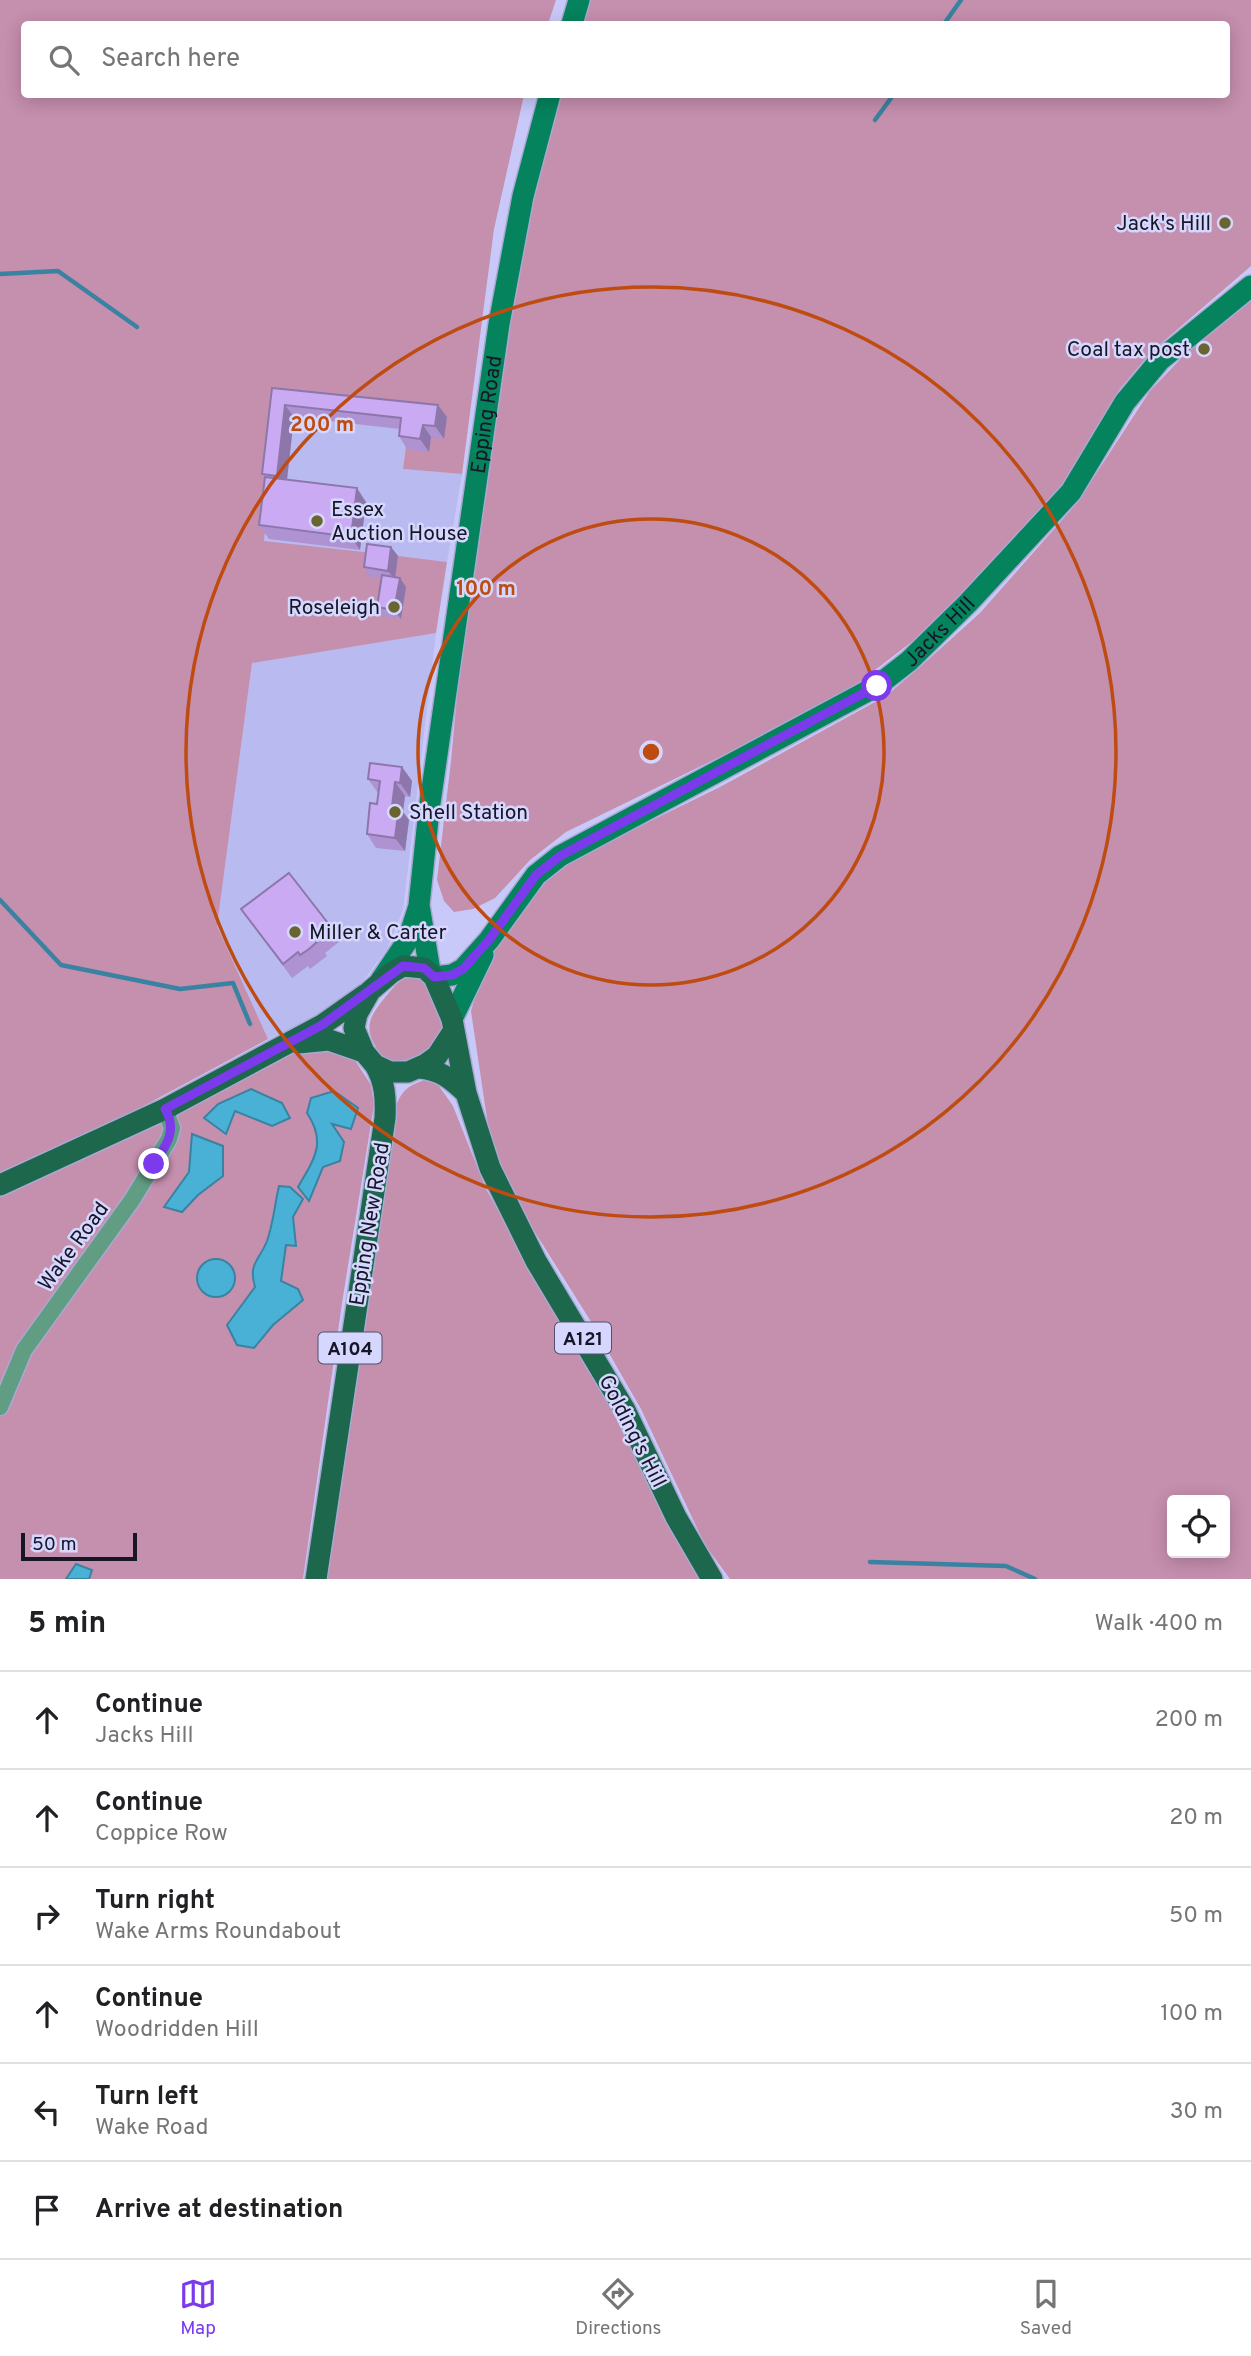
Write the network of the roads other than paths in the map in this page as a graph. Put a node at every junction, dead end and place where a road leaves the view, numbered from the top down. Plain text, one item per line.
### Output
1 (579, 0) edge
2 (573, 21) edge
3 (549, 98) edge
4 (1251, 286) edge
5 (419, 905) junction
6 (489, 940) junction
7 (432, 974) junction
8 (375, 986) junction
9 (453, 1024) junction
10 (290, 1043) junction
11 (369, 1058) junction
12 (414, 1070) junction
13 (466, 1093) junction
14 (165, 1109) junction
15 (385, 1118) junction
16 (0, 1185) edge
17 (0, 1407) edge
18 (316, 1579) edge
19 (712, 1579) edge

1 - 2 main road
3 - 5 main road, Epping Road
4 - 6 main road, Jacks Hill
5 - 7 main road, Epping Road
5 - 8 main road, Epping Road
6 - 7 main road
6 - 9 main road
7 - 8 main road
7 - 9 main road
8 - 10 main road
8 - 11 main road
9 - 12 main road
9 - 13 main road, Golding's Hill / A121
10 - 11 main road
10 - 14 main road
11 - 12 main road
11 - 15 main road, Epping New Road / A104
12 - 13 main road
12 - 15 main road, Epping New Road / A104
13 - 19 main road, Golding's Hill / A121
14 - 16 main road
14 - 17 street, Wake Road
15 - 18 main road, Epping New Road / A104

